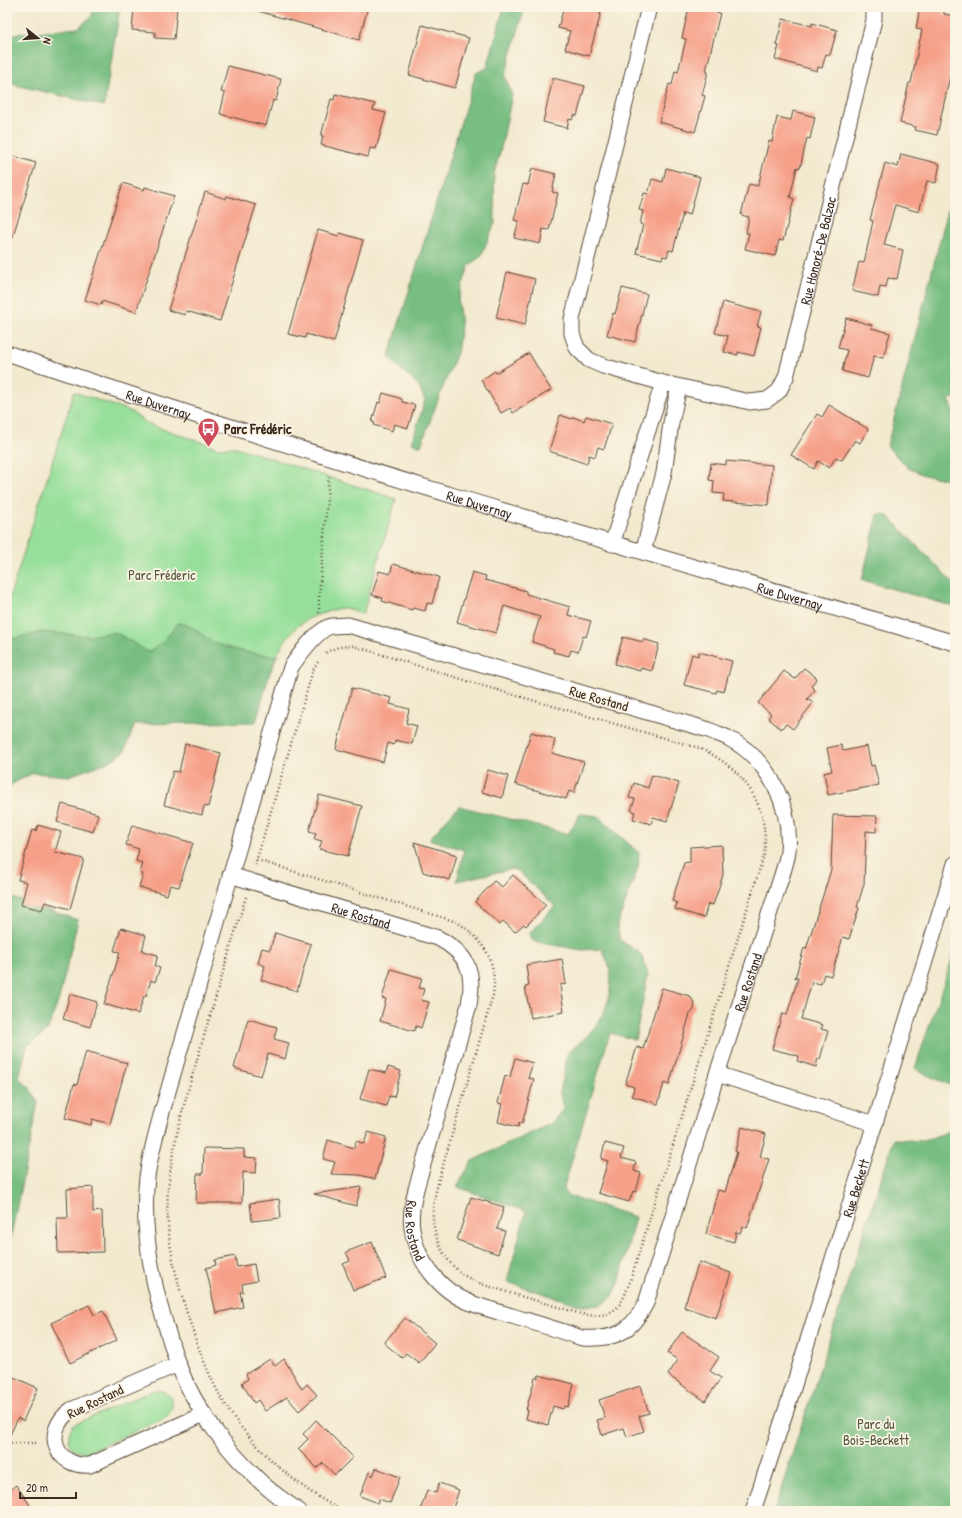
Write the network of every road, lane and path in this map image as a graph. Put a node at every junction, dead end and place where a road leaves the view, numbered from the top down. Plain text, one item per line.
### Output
1 (649, 7) edge
2 (874, 7) edge
3 (7, 353) edge
4 (663, 383) junction
5 (679, 387) junction
6 (330, 457) junction
7 (612, 544) junction
8 (643, 552) junction
9 (320, 634) junction
10 (955, 643) edge
11 (321, 655) dead end
12 (318, 660) dead end
13 (256, 860) junction
14 (955, 864) edge
15 (230, 875) junction
16 (250, 882) junction
17 (717, 1074) junction
18 (875, 1124) junction
19 (178, 1364) junction
20 (204, 1414) junction
21 (55, 1440) junction
22 (7, 1443) edge
23 (300, 1511) edge
24 (343, 1511) edge
25 (753, 1511) edge

1 - 4 street, Rue Honoré-De Balzac
2 - 5 street, Rue Honoré-De Balzac
3 - 6 street, Rue Duvernay
4 - 5 street, Rue Honoré-De Balzac
4 - 7 street
5 - 8 street
6 - 7 street, Rue Duvernay
6 - 9 path
7 - 8 street, Rue Duvernay
8 - 10 street, Rue Duvernay
9 - 15 street, Rue Rostand
9 - 17 street, Rue Rostand
11 - 13 path
12 - 13 path
13 - 16 path
14 - 18 street, Rue Beckett
15 - 16 street, Rue Rostand
15 - 19 street, Rue Rostand
16 - 17 street, Rue Rostand
16 - 24 path
17 - 18 street
18 - 25 street, Rue Beckett
19 - 20 street, Rue Rostand
19 - 21 street, Rue Rostand
20 - 21 street
20 - 23 street, Rue Rostand
21 - 22 path

